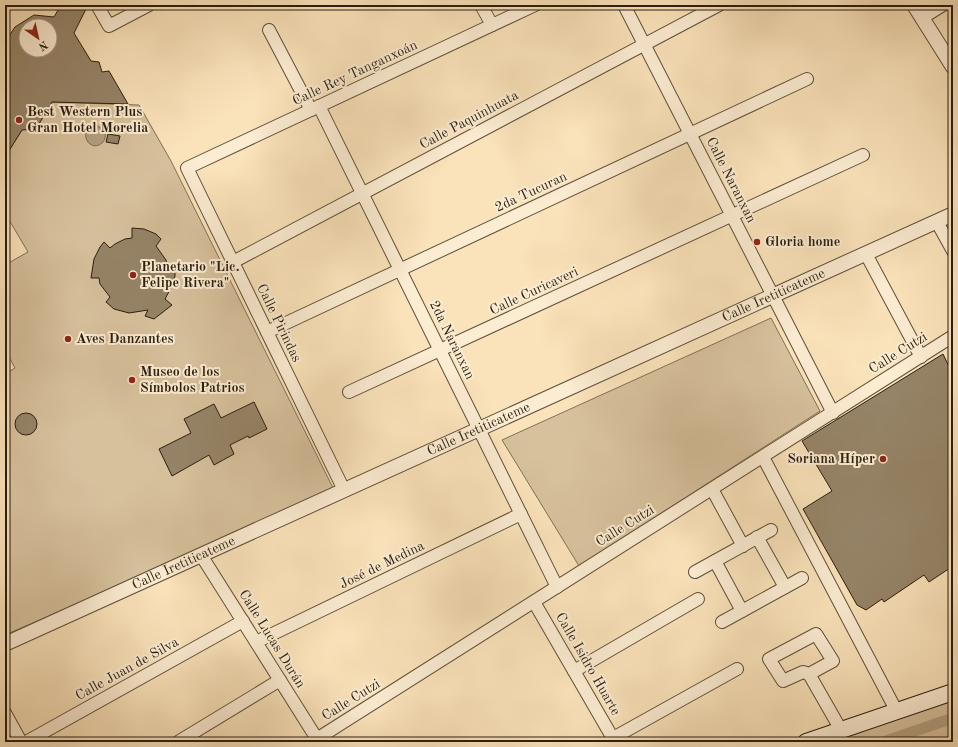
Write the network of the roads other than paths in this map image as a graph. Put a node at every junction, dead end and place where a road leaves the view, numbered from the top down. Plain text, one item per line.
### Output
1 (97, 5) edge
2 (149, 5) edge
3 (481, 5) edge
4 (535, 5) edge
5 (624, 5) edge
6 (719, 5) edge
7 (914, 5) edge
8 (943, 5) edge
9 (922, 18) junction
10 (492, 25) junction
11 (269, 30) dead end
12 (644, 45) junction
13 (951, 58) edge
14 (807, 79) dead end
15 (315, 108) junction
16 (690, 134) junction
17 (863, 155) dead end
18 (187, 168) joint
19 (363, 194) junction
20 (953, 214) edge
21 (732, 216) junction
22 (937, 222) junction
23 (953, 251) edge
24 (866, 254) junction
25 (233, 262) junction
26 (400, 270) junction
27 (774, 296) junction
28 (267, 332) junction
29 (953, 336) edge
30 (440, 350) junction
31 (921, 357) junction
32 (349, 392) dead end
33 (833, 413) junction
34 (479, 429) junction
35 (763, 457) junction
36 (712, 489) junction
37 (344, 490) junction
38 (521, 514) junction
39 (771, 530) dead end
40 (757, 538) junction
41 (743, 546) junction
42 (201, 555) junction
43 (714, 561) junction
44 (695, 572) dead end
45 (802, 578) dead end
46 (557, 587) junction
47 (785, 587) junction
48 (698, 599) dead end
49 (534, 602) junction
50 (742, 611) junction
51 (243, 621) junction
52 (722, 622) dead end
53 (256, 642) junction
54 (5, 644) edge
55 (737, 669) dead end
56 (574, 671) junction
57 (809, 674) junction
58 (280, 680) junction
59 (953, 692) edge
60 (897, 712) junction
61 (5, 713) edge
62 (841, 730) junction
63 (315, 740) edge
64 (614, 740) edge
65 (21, 742) edge
66 (26, 742) edge
67 (178, 742) edge
68 (806, 742) edge

1 - 2 street
3 - 10 street
4 - 10 street, Calle Rey Tanganxoán
5 - 12 street, Calle Naranxan
6 - 12 street, Calle Paquinhuata
7 - 9 street
8 - 9 street
9 - 13 street
10 - 15 street, Calle Rey Tanganxoán
11 - 15 street, 2da Naranxan
12 - 16 street, Calle Naranxan
12 - 19 street, Calle Paquinhuata
14 - 16 street, 2da Tucuran
15 - 18 street, Calle Rey Tanganxoán
15 - 19 street, 2da Naranxan
16 - 21 street, Calle Naranxan
16 - 26 street, 2da Tucuran
17 - 21 street, Calle Curicaveri
18 - 25 street, Calle Pirindas
19 - 25 street, Calle Paquinhuata
19 - 26 street, 2da Naranxan
20 - 22 street, Calle Iretiticateme
21 - 27 street, Calle Naranxan
21 - 30 street, Calle Curicaveri
22 - 23 street
22 - 24 street, Calle Iretiticateme
24 - 27 street, Calle Iretiticateme
24 - 31 street
25 - 28 street, Calle Pirindas
26 - 28 street, 2da Tucuran
26 - 30 street, 2da Naranxan
27 - 33 street, Calle Naranxan
27 - 34 street, Calle Iretiticateme
28 - 37 street, Calle Pirindas
29 - 31 street, Calle Cutzi
30 - 32 street, Calle Curicaveri
30 - 34 street, 2da Naranxan
31 - 33 street, Calle Cutzi
33 - 35 street, Calle Cutzi
34 - 37 street, Calle Iretiticateme
34 - 38 street, 2da Naranxan
35 - 36 street, Calle Cutzi
35 - 60 street
36 - 41 street
36 - 46 street, Calle Cutzi
37 - 42 street, Calle Iretiticateme
38 - 46 street, 2da Naranxan
38 - 53 street, José de Medina
39 - 40 street
40 - 41 street
40 - 47 street
41 - 43 street
42 - 51 street, Calle Lucas Durán
42 - 54 street, Calle Iretiticateme
43 - 44 street
43 - 50 street
45 - 47 street
46 - 49 street, Calle Cutzi
47 - 50 street
48 - 56 street
49 - 56 street, Calle Isidro Huarte
49 - 63 street, Calle Cutzi
50 - 52 street
51 - 53 street, Calle Lucas Durán
51 - 66 street, Calle Juan de Silva
53 - 58 street, Calle Lucas Durán
55 - 64 street
56 - 64 street, Calle Isidro Huarte
57 - 57 street
57 - 62 street
58 - 63 street, Calle Lucas Durán
58 - 67 street
59 - 60 main road
60 - 62 main road
61 - 65 street
62 - 68 main road

